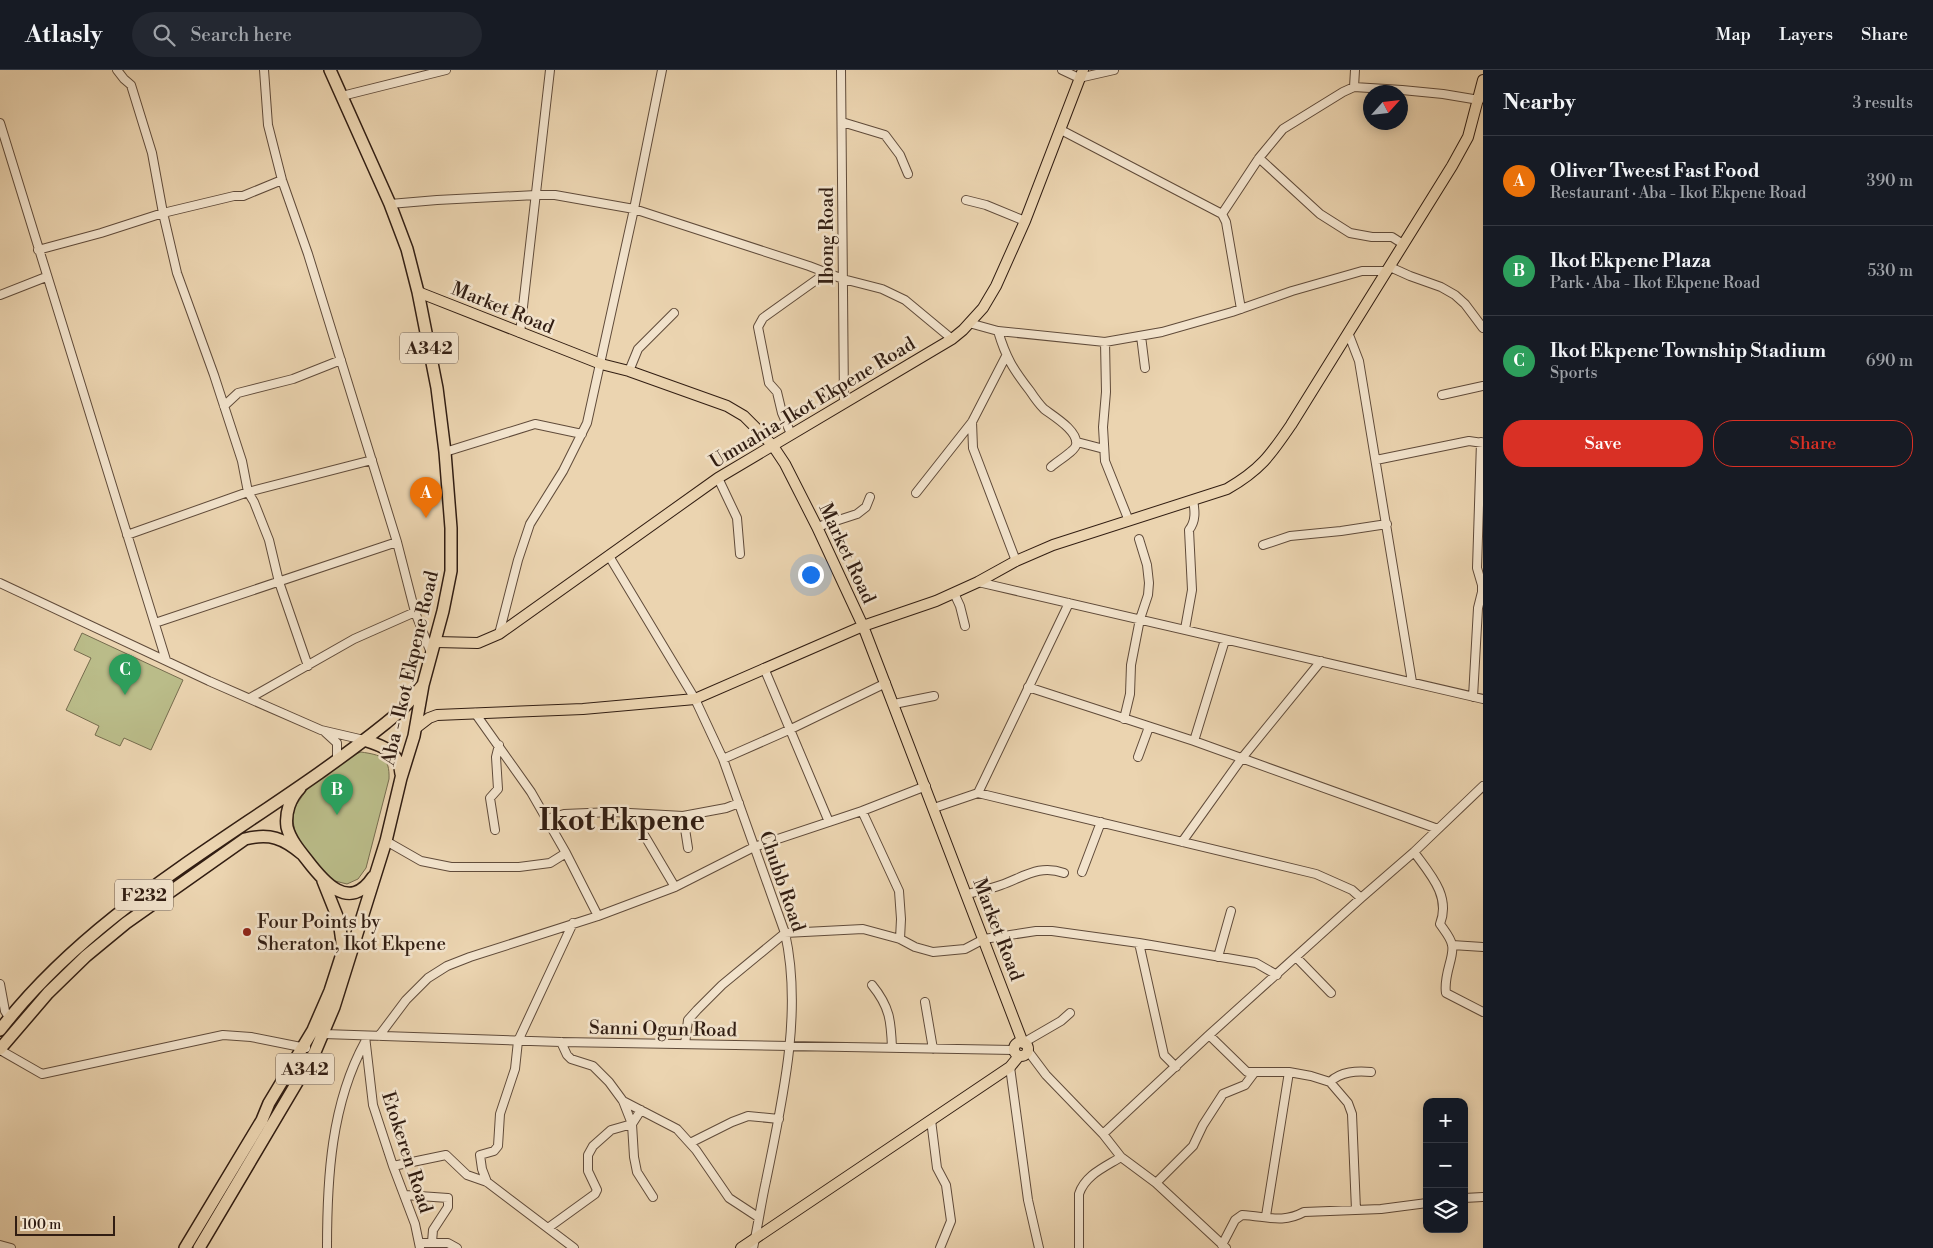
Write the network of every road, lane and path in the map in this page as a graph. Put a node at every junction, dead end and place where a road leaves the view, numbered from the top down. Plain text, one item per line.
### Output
1 (117, 70) edge
2 (264, 70) edge
3 (330, 70) edge
4 (446, 70) edge
5 (550, 70) edge
6 (662, 70) edge
7 (841, 70) edge
8 (1062, 70) edge
9 (1114, 70) edge
10 (1355, 70) edge
11 (1081, 74) edge
12 (1483, 80) edge
13 (1354, 87) junction
14 (342, 96) junction
15 (1479, 100) junction
16 (842, 122) junction
17 (0, 123) edge
18 (1061, 130) junction
19 (1259, 158) junction
20 (908, 174) dead end
21 (282, 180) junction
22 (536, 195) junction
23 (966, 200) dead end
24 (390, 204) junction
25 (634, 209) junction
26 (163, 213) junction
27 (1222, 214) junction
28 (1025, 221) junction
29 (1404, 244) junction
30 (38, 250) junction
31 (1388, 269) junction
32 (826, 273) junction
33 (46, 277) junction
34 (843, 279) junction
35 (418, 292) junction
36 (0, 295) edge
37 (1241, 309) junction
38 (674, 313) dead end
39 (969, 323) junction
40 (1483, 328) edge
41 (998, 331) junction
42 (520, 333) junction
43 (1349, 335) junction
44 (1141, 336) junction
45 (952, 339) junction
46 (1105, 342) junction
47 (1006, 356) junction
48 (341, 360) junction
49 (601, 364) junction
50 (1145, 368) dead end
51 (629, 371) junction
52 (1483, 386) edge
53 (1442, 395) dead end
54 (844, 402) junction
55 (224, 406) junction
56 (972, 422) junction
57 (582, 434) junction
58 (791, 434) junction
59 (962, 436) junction
60 (972, 438) junction
61 (1077, 442) junction
62 (1482, 443) edge
63 (773, 446) junction
64 (1104, 449) junction
65 (445, 452) junction
66 (372, 460) junction
67 (1376, 460) junction
68 (1051, 467) dead end
69 (718, 478) junction
70 (248, 492) junction
71 (916, 493) dead end
72 (870, 497) dead end
73 (1193, 500) junction
74 (1129, 521) junction
75 (1387, 524) junction
76 (817, 527) junction
77 (127, 535) junction
78 (1139, 539) dead end
79 (397, 542) junction
80 (1263, 545) dead end
81 (740, 554) dead end
82 (609, 556) junction
83 (1016, 561) junction
84 (279, 582) junction
85 (978, 582) junction
86 (0, 583) edge
87 (954, 594) junction
88 (1069, 603) junction
89 (415, 612) junction
90 (1140, 620) junction
91 (154, 623) junction
92 (863, 626) junction
93 (966, 626) dead end
94 (1185, 629) junction
95 (499, 634) junction
96 (1225, 640) junction
97 (436, 642) junction
98 (432, 653) junction
99 (166, 660) junction
100 (1322, 661) junction
101 (308, 666) junction
102 (764, 668) junction
103 (886, 682) junction
104 (1412, 682) junction
105 (423, 685) junction
106 (1028, 687) junction
107 (934, 696) dead end
108 (1473, 697) junction
109 (250, 698) junction
110 (695, 699) junction
111 (1483, 699) edge
112 (894, 704) junction
113 (475, 714) junction
114 (1124, 719) junction
115 (1149, 727) junction
116 (416, 728) junction
117 (791, 729) junction
118 (321, 730) junction
119 (364, 740) junction
120 (1194, 741) junction
121 (499, 745) junction
122 (1138, 757) dead end
123 (1242, 758) junction
124 (724, 759) junction
125 (337, 760) junction
126 (401, 778) junction
127 (306, 781) junction
128 (926, 786) junction
129 (1483, 786) edge
130 (978, 793) junction
131 (739, 803) junction
132 (934, 808) junction
133 (862, 811) junction
134 (639, 814) junction
135 (683, 816) junction
136 (547, 819) junction
137 (829, 822) junction
138 (1101, 822) junction
139 (1438, 829) junction
140 (495, 830) dead end
141 (386, 841) junction
142 (1182, 842) junction
143 (754, 847) junction
144 (688, 848) dead end
145 (1414, 852) junction
146 (566, 853) junction
147 (302, 854) junction
148 (1082, 872) dead end
149 (1064, 873) dead end
150 (375, 874) junction
151 (323, 881) junction
152 (675, 887) junction
153 (967, 894) junction
154 (1361, 898) junction
155 (1231, 911) dead end
156 (598, 916) junction
157 (573, 923) junction
158 (785, 933) junction
159 (900, 939) junction
160 (984, 939) junction
161 (1138, 943) junction
162 (1452, 945) junction
163 (1483, 947) edge
164 (1218, 956) junction
165 (1296, 957) junction
166 (1277, 975) junction
167 (0, 984) edge
168 (872, 985) dead end
169 (1331, 994) dead end
170 (925, 1002) dead end
171 (1483, 1012) edge
172 (1070, 1013) dead end
173 (10, 1019) junction
174 (0, 1030) edge
175 (318, 1032) junction
176 (1209, 1035) junction
177 (379, 1036) junction
178 (365, 1039) junction
179 (518, 1041) junction
180 (561, 1042) junction
181 (685, 1044) junction
182 (790, 1046) junction
183 (304, 1047) junction
184 (892, 1048) junction
185 (933, 1048) junction
186 (0, 1049) edge
187 (1021, 1050) junction
188 (316, 1052) junction
189 (1010, 1067) junction
190 (1176, 1067) junction
191 (1288, 1072) junction
192 (1371, 1072) dead end
193 (1254, 1073) junction
194 (1330, 1082) junction
195 (623, 1101) junction
196 (641, 1110) junction
197 (779, 1119) junction
198 (931, 1120) junction
199 (632, 1124) junction
200 (1103, 1134) junction
201 (690, 1144) junction
202 (1121, 1158) junction
203 (393, 1166) junction
204 (487, 1182) junction
205 (1156, 1183) junction
206 (405, 1196) junction
207 (653, 1197) dead end
208 (1483, 1197) edge
209 (1468, 1198) edge
210 (1423, 1204) edge
211 (1356, 1210) junction
212 (1266, 1216) junction
213 (758, 1217) junction
214 (548, 1228) junction
215 (432, 1242) junction
216 (754, 1243) edge
217 (0, 1245) edge
218 (420, 1246) edge
219 (1224, 1246) edge
220 (12, 1248) edge
221 (185, 1248) edge
222 (199, 1248) edge
223 (327, 1248) edge
224 (457, 1248) edge
225 (574, 1248) edge
226 (741, 1248) edge
227 (940, 1248) edge
228 (1039, 1248) edge
229 (1079, 1248) edge

1 - 26 street
2 - 21 street
3 - 14 highway, Aba - Ikot Ekpene Road / A342
4 - 14 street
5 - 22 street
6 - 25 street
7 - 16 street, Ibong Road
8 - 11 street
9 - 11 street
10 - 13 street
11 - 18 main road, Umuahia-Ikot Ekpene Road
12 - 15 main road
13 - 15 street
13 - 19 street
14 - 24 highway, Aba - Ikot Ekpene Road / A342
15 - 29 main road
16 - 20 street
16 - 34 street, Ibong Road
17 - 30 street
18 - 27 street
18 - 28 main road, Umuahia-Ikot Ekpene Road
19 - 27 street
19 - 29 street
21 - 26 street
21 - 48 street
22 - 24 street
22 - 25 street
22 - 42 street
23 - 28 street
24 - 35 highway, Aba - Ikot Ekpene Road / A342
25 - 32 street
25 - 49 street
26 - 30 street
26 - 55 street
27 - 37 street
28 - 39 main road, Umuahia-Ikot Ekpene Road
29 - 31 main road
30 - 33 street
31 - 37 street
31 - 40 street
31 - 43 main road
32 - 34 street
32 - 58 street
33 - 36 street
33 - 77 street
34 - 45 street
34 - 54 street, Ibong Road
35 - 42 main road, Market Road
35 - 65 highway, Aba - Ikot Ekpene Road / A342
37 - 44 street
38 - 51 street
39 - 41 street
39 - 45 main road, Umuahia-Ikot Ekpene Road
41 - 46 street
41 - 47 street
42 - 49 main road, Market Road
43 - 67 street
43 - 73 main road
44 - 46 street
44 - 50 street
45 - 54 main road, Umuahia-Ikot Ekpene Road
46 - 64 street
47 - 56 street
47 - 61 street
48 - 55 street
48 - 66 street
49 - 51 main road, Market Road
49 - 57 street
51 - 63 main road, Market Road
52 - 53 street
54 - 58 main road, Umuahia-Ikot Ekpene Road
55 - 70 street
56 - 59 street
56 - 60 street
57 - 65 street
57 - 95 street
58 - 63 main road, Umuahia-Ikot Ekpene Road
59 - 60 street
59 - 71 street
60 - 83 street
61 - 64 street
61 - 68 street
62 - 67 street
62 - 108 street
63 - 69 main road, Umuahia-Ikot Ekpene Road
63 - 76 main road, Market Road
64 - 74 street
65 - 97 highway, Aba - Ikot Ekpene Road / A342
66 - 70 street
66 - 79 street
67 - 75 street
69 - 81 street
69 - 82 main road, Umuahia-Ikot Ekpene Road
70 - 77 street
70 - 84 street
72 - 76 street
73 - 74 main road
73 - 94 street
74 - 83 main road
75 - 80 street
75 - 104 street
76 - 92 main road, Market Road
77 - 91 street
78 - 90 street
79 - 84 street
79 - 89 street
82 - 95 main road, Umuahia-Ikot Ekpene Road
82 - 110 street, Chubb Road
83 - 85 main road
84 - 91 street
84 - 101 street
85 - 87 main road
85 - 88 street
86 - 99 street
87 - 92 main road
87 - 93 street
88 - 90 street
88 - 106 street
89 - 98 street
89 - 101 street
90 - 94 street
90 - 114 street
91 - 99 street
92 - 102 main road
92 - 103 main road, Market Road
94 - 96 street
95 - 97 main road, Umuahia-Ikot Ekpene Road
96 - 100 street
96 - 120 street
97 - 98 highway, Aba - Ikot Ekpene Road / A342
98 - 105 highway, Aba - Ikot Ekpene Road / A342
99 - 109 street
100 - 104 street
100 - 123 street
101 - 109 street
102 - 110 main road
102 - 117 street
103 - 112 main road, Market Road
103 - 117 street
104 - 108 street
105 - 116 highway, Aba - Ikot Ekpene Road / A342
105 - 119 highway, F232
106 - 114 street
106 - 130 street
107 - 112 street
108 - 111 street
109 - 118 street
110 - 113 main road
110 - 124 street, Chubb Road
112 - 128 main road, Market Road
113 - 116 main road
113 - 121 street
114 - 115 street
115 - 120 street
115 - 122 street
116 - 126 highway, Aba - Ikot Ekpene Road / A342
117 - 124 street
117 - 137 street
118 - 119 street
118 - 125 street
119 - 125 highway, F232
119 - 126 highway
120 - 123 street
121 - 136 street
121 - 140 street
123 - 139 street
123 - 142 street
124 - 131 street, Chubb Road
125 - 127 highway, F232
126 - 141 highway, Aba - Ikot Ekpene Road / A342
127 - 147 highway
127 - 173 highway, F232
128 - 132 main road, Market Road
128 - 133 street
129 - 139 street
130 - 132 street
130 - 138 street
131 - 135 street
131 - 143 street, Chubb Road
132 - 153 main road, Market Road
133 - 137 street
133 - 159 street
134 - 135 street
134 - 136 street
134 - 152 street
135 - 144 street
136 - 146 street
137 - 143 street
138 - 142 street
138 - 148 street
139 - 145 street
141 - 146 street
141 - 150 highway, Aba - Ikot Ekpene Road / A342
142 - 154 street
143 - 152 street
143 - 158 street, Chubb Road
145 - 154 street
145 - 162 street
146 - 156 street
147 - 151 highway, F232
147 - 186 highway, F232
149 - 153 street
150 - 151 highway, F232
150 - 175 highway, Aba - Ikot Ekpene Road / A342
151 - 175 highway, A342
152 - 156 street
153 - 160 main road, Market Road
154 - 165 street
155 - 164 street
156 - 157 street
157 - 177 street
157 - 179 street
158 - 159 street
158 - 181 street
158 - 182 street, Chubb Road
159 - 160 street
160 - 161 street
160 - 187 main road, Market Road
161 - 164 street
161 - 190 street
162 - 163 street
162 - 171 street
164 - 166 street
165 - 166 street
165 - 169 street
166 - 176 street
167 - 173 street
168 - 184 street
170 - 185 street
172 - 187 street
173 - 174 highway, F232
175 - 178 street, Sanni Ogun Road
175 - 183 highway, A342
175 - 188 highway, Aba - Ikot Ekpene Road / A342
176 - 190 street
176 - 193 street
177 - 178 street, Sanni Ogun Road
177 - 179 street, Sanni Ogun Road
178 - 203 street, Etokeren Road
178 - 223 street
179 - 180 street, Sanni Ogun Road
179 - 204 street
180 - 181 street, Sanni Ogun Road
180 - 195 street
181 - 182 street, Sanni Ogun Road
182 - 184 street, Sanni Ogun Road
182 - 197 street, Chubb Road
183 - 186 street
183 - 188 street
183 - 221 highway, A342
184 - 185 street, Sanni Ogun Road
185 - 187 street, Sanni Ogun Road
187 - 189 main road
187 - 200 street
188 - 222 highway, Aba - Ikot Ekpene Road / A342
189 - 198 main road
189 - 228 street
190 - 200 street
191 - 193 street
191 - 194 street
191 - 212 street
192 - 194 street
193 - 205 street
194 - 211 street
195 - 196 street
195 - 199 street
196 - 199 street
196 - 201 street
197 - 201 street
197 - 213 street, Chubb Road
198 - 216 main road
198 - 227 street
199 - 207 street
199 - 214 street
200 - 202 street
201 - 213 street
202 - 205 street
202 - 229 street
203 - 204 street
203 - 206 street, Etokeren Road
204 - 214 street
205 - 219 street
206 - 215 street
206 - 218 street, Etokeren Road
208 - 209 street
210 - 211 street
211 - 212 street
212 - 219 street
213 - 216 street, Chubb Road
214 - 225 street
215 - 218 street
215 - 224 street
216 - 226 main road
217 - 220 street

